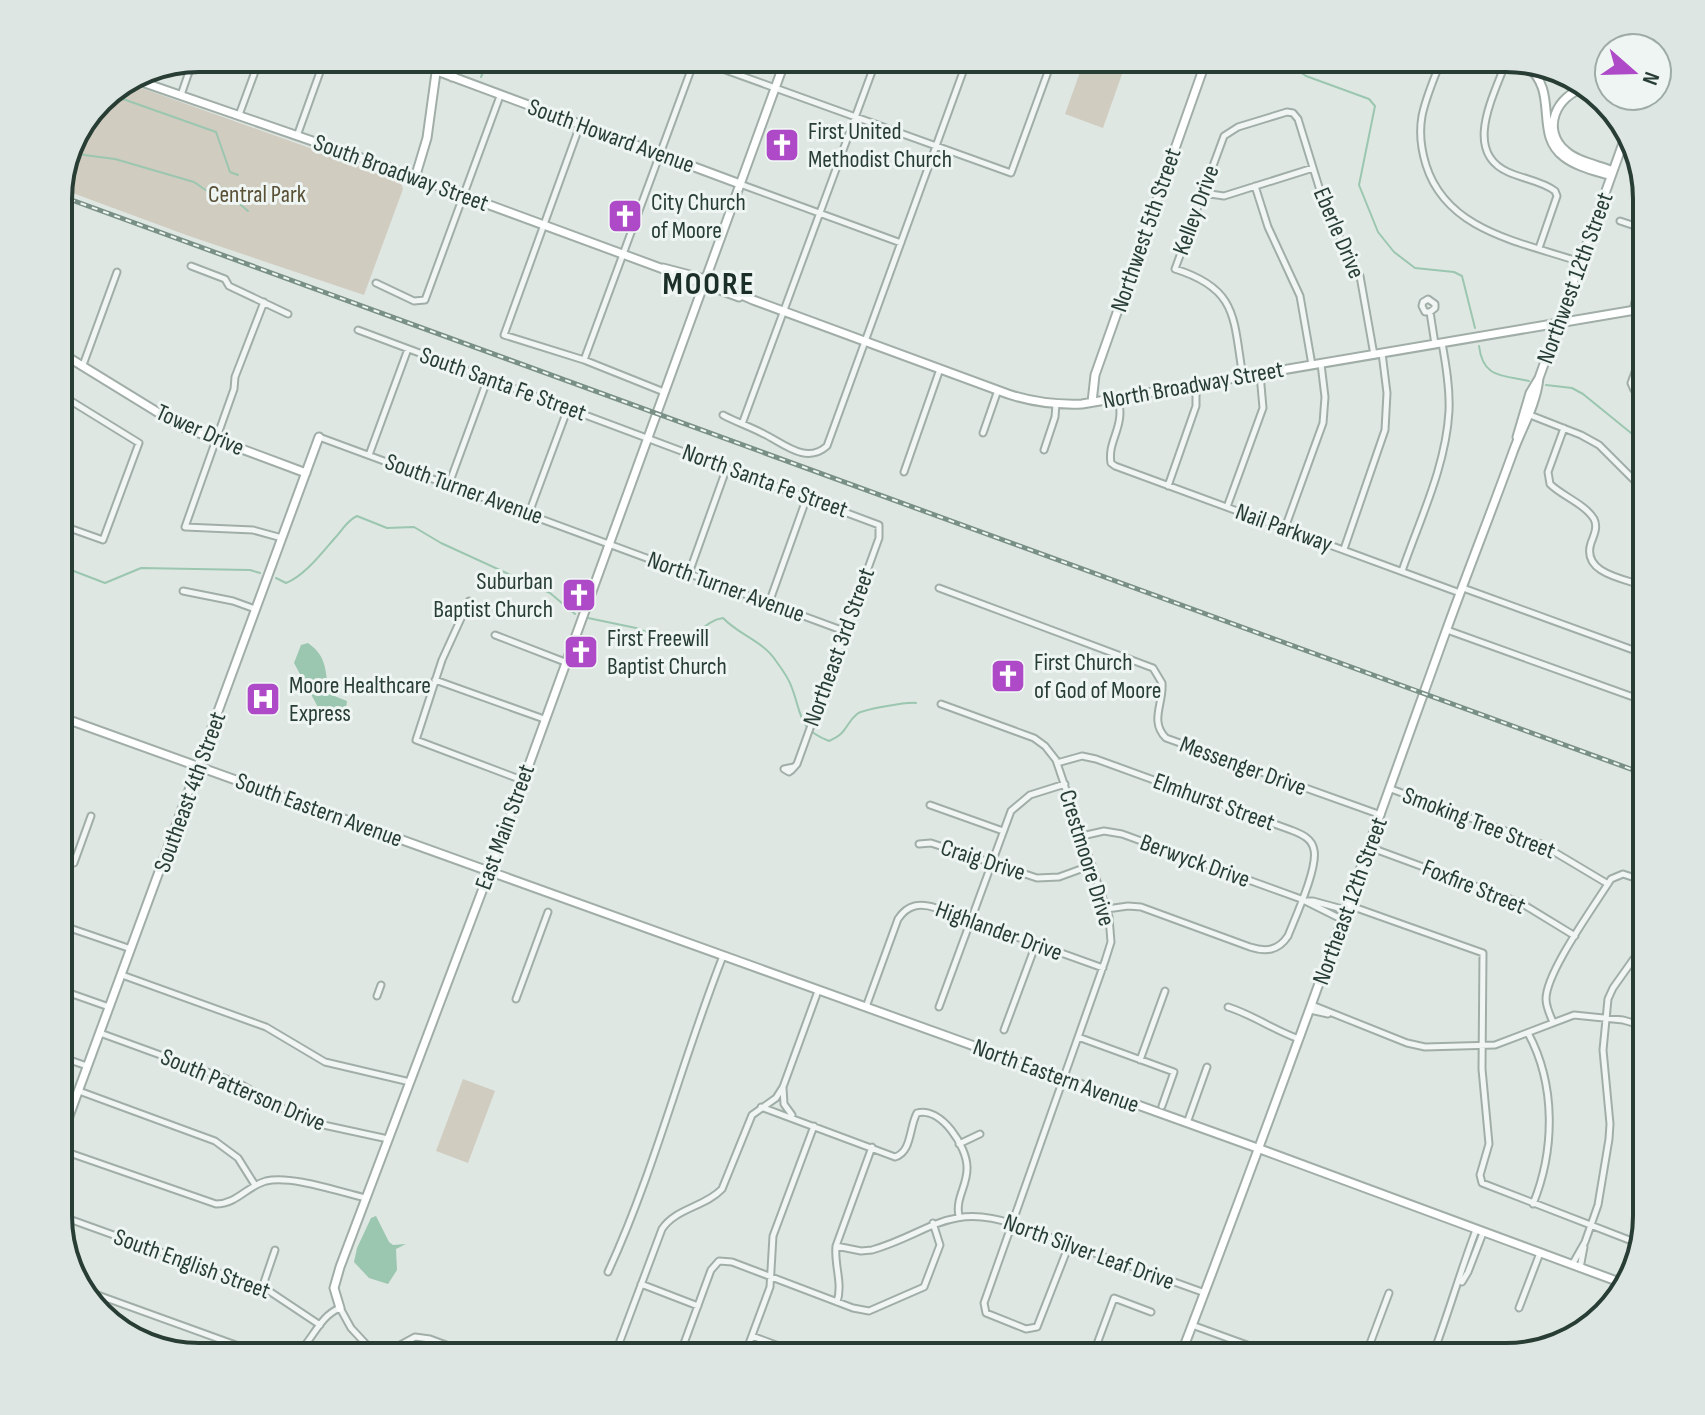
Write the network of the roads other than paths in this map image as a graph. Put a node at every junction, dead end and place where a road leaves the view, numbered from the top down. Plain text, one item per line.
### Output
1 (255, 72) edge
2 (320, 72) edge
3 (437, 72) edge
4 (440, 72) edge
5 (454, 72) edge
6 (689, 72) edge
7 (734, 72) edge
8 (781, 72) edge
9 (872, 72) edge
10 (963, 72) edge
11 (1048, 72) edge
12 (1202, 72) edge
13 (1437, 72) edge
14 (1500, 72) edge
15 (188, 73) edge
16 (1538, 76) edge
17 (452, 77) junction
18 (147, 84) edge
19 (776, 87) junction
20 (1574, 92) edge
21 (180, 96) junction
22 (500, 96) junction
23 (1295, 114) joint
24 (239, 116) junction
25 (856, 116) junction
26 (580, 125) junction
27 (297, 136) junction
28 (936, 145) junction
29 (1622, 147) edge
30 (659, 155) junction
31 (1313, 168) junction
32 (1612, 174) junction
33 (415, 178) junction
34 (740, 184) junction
35 (1255, 186) junction
36 (1203, 193) junction
37 (464, 195) junction
38 (820, 213) junction
39 (1620, 221) dead end
40 (544, 225) junction
41 (1633, 225) edge
42 (901, 243) junction
43 (1539, 248) junction
44 (623, 254) junction
45 (1580, 262) junction
46 (191, 266) dead end
47 (117, 272) dead end
48 (704, 282) junction
49 (376, 283) dead end
50 (264, 302) junction
51 (1633, 310) edge
52 (785, 312) junction
53 (1430, 312) dead end
54 (288, 314) dead end
55 (1558, 324) junction
56 (358, 330) dead end
57 (865, 341) junction
58 (1439, 344) junction
59 (408, 349) junction
60 (1378, 354) junction
61 (584, 360) junction
62 (72, 361) edge
63 (1321, 364) junction
64 (1312, 365) junction
65 (82, 366) junction
66 (940, 369) junction
67 (1260, 374) junction
68 (1243, 377) junction
69 (488, 378) junction
70 (1539, 378) joint
71 (1196, 385) junction
72 (998, 390) junction
73 (664, 392) junction
74 (1118, 398) junction
75 (72, 402) edge
76 (1092, 402) junction
77 (1056, 404) junction
78 (568, 408) junction
79 (1526, 414) junction
80 (723, 415) dead end
81 (742, 424) junction
82 (1564, 428) junction
83 (983, 433) dead end
84 (319, 437) joint
85 (647, 438) junction
86 (216, 439) junction
87 (1044, 450) dead end
88 (369, 455) junction
89 (727, 467) junction
90 (904, 472) dead end
91 (306, 473) junction
92 (1633, 479) edge
93 (449, 484) junction
94 (1168, 486) junction
95 (807, 497) junction
96 (1227, 507) junction
97 (529, 513) junction
98 (880, 527) joint
99 (1285, 528) junction
100 (72, 529) edge
101 (283, 538) junction
102 (608, 544) junction
103 (1343, 549) junction
104 (1402, 571) junction
105 (689, 573) junction
106 (1633, 582) edge
107 (939, 588) dead end
108 (1462, 590) junction
109 (183, 591) dead end
110 (469, 601) dead end
111 (769, 603) junction
112 (256, 609) junction
113 (1447, 630) junction
114 (844, 631) junction
115 (495, 635) dead end
116 (1633, 650) edge
117 (565, 662) junction
118 (435, 680) junction
119 (1633, 697) edge
120 (941, 704) dead end
121 (544, 719) junction
122 (72, 721) edge
123 (1057, 763) junction
124 (199, 767) junction
125 (794, 767) dead end
126 (522, 780) junction
127 (1065, 784) junction
128 (1391, 789) junction
129 (930, 805) dead end
130 (1381, 815) junction
131 (91, 816) dead end
132 (1003, 831) junction
133 (1082, 836) junction
134 (919, 844) dead end
135 (1369, 847) junction
136 (72, 862) edge
137 (991, 863) junction
138 (1092, 865) junction
139 (489, 872) junction
140 (1633, 878) edge
141 (1608, 884) junction
142 (1304, 900) junction
143 (1347, 908) junction
144 (1107, 909) junction
145 (548, 912) dead end
146 (971, 920) junction
147 (1343, 920) junction
148 (72, 929) edge
149 (1575, 936) junction
150 (1036, 944) junction
151 (132, 949) junction
152 (723, 956) junction
153 (1633, 960) edge
154 (1103, 968) junction
155 (122, 975) junction
156 (381, 985) dead end
157 (818, 991) junction
158 (1165, 991) dead end
159 (72, 994) edge
160 (377, 996) dead end
161 (516, 999) dead end
162 (110, 1007) junction
163 (939, 1007) dead end
164 (1228, 1007) dead end
165 (866, 1008) junction
166 (1311, 1008) junction
167 (1606, 1018) junction
168 (1553, 1022) junction
169 (1633, 1024) edge
170 (1004, 1030) dead end
171 (100, 1033) junction
172 (1528, 1033) junction
173 (1078, 1037) junction
174 (1300, 1040) junction
175 (1482, 1047) junction
176 (1140, 1060) junction
177 (72, 1061) edge
178 (88, 1066) junction
179 (1207, 1067) dead end
180 (1062, 1079) junction
181 (410, 1082) junction
182 (783, 1087) junction
183 (79, 1091) junction
184 (72, 1105) edge
185 (1162, 1106) dead end
186 (761, 1107) junction
187 (794, 1117) junction
188 (1187, 1123) junction
189 (814, 1126) junction
190 (980, 1134) dead end
191 (388, 1139) junction
192 (959, 1144) junction
193 (872, 1147) junction
194 (1260, 1149) junction
195 (72, 1153) edge
196 (255, 1185) junction
197 (366, 1198) junction
198 (1533, 1204) junction
199 (959, 1216) junction
200 (72, 1220) edge
201 (933, 1223) junction
202 (1013, 1224) junction
203 (1591, 1226) junction
204 (1480, 1231) junction
205 (1631, 1241) edge
206 (1069, 1245) junction
207 (836, 1246) junction
208 (275, 1250) dead end
209 (1540, 1253) junction
210 (1576, 1266) junction
211 (608, 1272) dead end
212 (772, 1278) junction
213 (1615, 1281) edge
214 (641, 1284) junction
215 (262, 1288) junction
216 (1205, 1293) junction
217 (1389, 1293) dead end
218 (101, 1296) edge
219 (837, 1302) junction
220 (698, 1306) junction
221 (340, 1308) junction
222 (1519, 1308) dead end
223 (1151, 1312) dead end
224 (320, 1325) junction
225 (1192, 1325) junction
226 (752, 1336) junction
227 (230, 1343) edge
228 (306, 1343) edge
229 (365, 1343) edge
230 (402, 1343) edge
231 (437, 1343) edge
232 (619, 1343) edge
233 (684, 1343) edge
234 (749, 1343) edge
235 (771, 1343) edge
236 (1097, 1343) edge
237 (1185, 1343) edge
238 (1242, 1343) edge
239 (1370, 1343) edge
240 (1437, 1343) edge

1 - 24 street
2 - 27 street
3 - 33 main road
4 - 17 main road, South Howard Avenue
5 - 17 main road
6 - 30 street
7 - 19 street
8 - 19 main road, East Main Street
9 - 25 street
10 - 28 street
11 - 28 street
12 - 76 main road, Northwest 5th Street
13 - 43 street
14 - 43 street
15 - 21 street
16 - 32 main road
17 - 22 main road, South Howard Avenue
18 - 21 main road, South Broadway Street
19 - 25 street
19 - 34 main road, East Main Street
20 - 32 main road
21 - 24 main road, South Broadway Street
22 - 26 main road, South Howard Avenue
22 - 37 street
23 - 31 street, Eberle Drive
23 - 36 street, Kelley Drive
24 - 27 main road, South Broadway Street
25 - 28 street
25 - 38 street
26 - 30 main road, South Howard Avenue
26 - 40 street
27 - 33 main road, South Broadway Street
28 - 42 street
29 - 32 main road, Northwest 12th Street
30 - 34 main road, South Howard Avenue
30 - 44 street
31 - 35 street
31 - 60 street, Eberle Drive
32 - 45 main road, Northwest 12th Street
33 - 37 main road, South Broadway Street
34 - 38 street
34 - 48 main road, East Main Street
35 - 36 street
35 - 64 street
36 - 68 street, Kelley Drive
37 - 40 main road, South Broadway Street
37 - 49 street
38 - 42 street
38 - 52 street
39 - 41 street
40 - 44 main road, South Broadway Street
40 - 61 street
42 - 57 street
43 - 45 street
44 - 48 main road, South Broadway Street
44 - 61 street
45 - 55 main road, Northwest 12th Street
46 - 50 street
47 - 65 street
48 - 52 main road, North Broadway Street
48 - 73 main road, East Main Street
50 - 54 street
50 - 86 street
51 - 55 main road, North Broadway Street
52 - 57 main road, North Broadway Street
52 - 81 street
53 - 58 street
55 - 58 main road, North Broadway Street
55 - 70 main road, Northwest 12th Street
56 - 59 street, South Santa Fe Street
57 - 66 main road, North Broadway Street
57 - 81 street
58 - 60 main road, North Broadway Street
58 - 104 street
59 - 69 street, South Santa Fe Street
59 - 88 street
60 - 63 main road, North Broadway Street
60 - 103 street, Eberle Drive
61 - 73 street
62 - 65 main road, Tower Drive
63 - 64 main road, North Broadway Street
63 - 99 street
64 - 67 main road, North Broadway Street
65 - 86 main road, Tower Drive
66 - 72 main road, North Broadway Street
66 - 90 street
67 - 68 main road, North Broadway Street
67 - 96 street
68 - 71 main road, North Broadway Street
69 - 78 street, South Santa Fe Street
69 - 93 street
70 - 79 main road, Northeast 12th Street
71 - 74 main road, North Broadway Street
71 - 94 street
72 - 77 main road, North Broadway Street
72 - 83 street
73 - 85 main road, East Main Street
74 - 76 main road, North Broadway Street
74 - 94 street, Nail Parkway
75 - 100 street
76 - 77 main road, North Broadway Street
77 - 87 street
78 - 85 street, South Santa Fe Street
78 - 97 street
79 - 82 street
79 - 108 main road, Northeast 12th Street
80 - 81 street
82 - 92 street
82 - 106 street
84 - 88 street, South Turner Avenue
84 - 91 main road, Southeast 4th Street
85 - 89 street, North Santa Fe Street
85 - 102 main road, East Main Street
86 - 91 main road, Tower Drive
86 - 101 street
88 - 93 street, South Turner Avenue
89 - 95 street, North Santa Fe Street
89 - 105 street
91 - 101 main road, Southeast 4th Street
93 - 97 street, South Turner Avenue
94 - 96 street, Nail Parkway
95 - 98 street, North Santa Fe Street
95 - 111 street
96 - 99 street, Nail Parkway
97 - 102 street, South Turner Avenue
98 - 114 street, Northeast 3rd Street
99 - 103 street, Nail Parkway
101 - 112 main road, Southeast 4th Street
102 - 105 street, North Turner Avenue
102 - 117 main road, East Main Street
103 - 104 street, Nail Parkway
104 - 108 street, Nail Parkway
105 - 111 street, North Turner Avenue
107 - 130 street, Messenger Drive
108 - 113 main road, Northeast 12th Street
108 - 116 street, Nail Parkway
109 - 112 street
110 - 118 street
111 - 114 street, North Turner Avenue
112 - 124 main road, Southeast 4th Street
113 - 119 street
113 - 128 main road, Northeast 12th Street
114 - 125 street, Northeast 3rd Street
115 - 117 street
117 - 121 main road, East Main Street
118 - 121 street
118 - 126 street
120 - 123 street, Crestmoore Drive
121 - 126 main road, East Main Street
122 - 124 main road, South Eastern Avenue
123 - 127 street, Crestmoore Drive
123 - 142 street, Elmhurst Street
124 - 139 main road, South Eastern Avenue
124 - 151 main road, Southeast 4th Street
126 - 139 main road, East Main Street
127 - 132 street
127 - 133 street, Crestmoore Drive
128 - 130 main road, Northeast 12th Street
128 - 141 street, Smoking Tree Street
129 - 132 street
130 - 135 main road, Northeast 12th Street
131 - 136 street
132 - 137 street
133 - 138 street, Crestmoore Drive
133 - 142 street, Berwyck Drive
134 - 137 street, Craig Drive
135 - 143 main road, Northeast 12th Street
135 - 149 street, Foxfire Street
137 - 138 street, Craig Drive
137 - 146 street
138 - 144 street, Crestmoore Drive
139 - 152 main road, North Eastern Avenue
139 - 181 main road, East Main Street
140 - 141 street
141 - 149 street
142 - 143 street, Berwyck Drive
142 - 144 street
142 - 147 street, Berwyck Drive
143 - 147 main road, Northeast 12th Street
143 - 175 street, Berwyck Drive
144 - 154 street, Crestmoore Drive
145 - 161 street
146 - 150 street, Highlander Drive
146 - 163 street
146 - 165 street, Highlander Drive
147 - 166 main road, Northeast 12th Street
148 - 151 street
149 - 168 street
150 - 154 street, Highlander Drive
150 - 170 street
151 - 155 main road, Southeast 4th Street
152 - 157 main road, North Eastern Avenue
152 - 211 street
153 - 167 street
154 - 173 street, Crestmoore Drive
155 - 162 main road, Southeast 4th Street
155 - 181 street
156 - 160 street
157 - 165 main road, North Eastern Avenue
157 - 182 street
158 - 176 street
159 - 162 street
162 - 171 main road, Southeast 4th Street
164 - 174 street
165 - 180 main road, North Eastern Avenue
166 - 174 main road, Northeast 12th Street
166 - 175 street
167 - 168 street
167 - 169 street
167 - 203 street
168 - 172 street
171 - 178 main road, Southeast 4th Street
171 - 191 street, South Patterson Drive
172 - 175 street
172 - 198 street
173 - 176 street
173 - 180 street, Crestmoore Drive
174 - 194 main road, Northeast 12th Street
175 - 198 street
176 - 185 street
177 - 178 street
178 - 183 main road, Southeast 4th Street
179 - 188 street
180 - 188 main road, North Eastern Avenue
180 - 202 street, Crestmoore Drive
181 - 191 main road, East Main Street
182 - 186 street
182 - 187 street
183 - 184 main road, Southeast 4th Street
183 - 196 street
186 - 187 street
186 - 214 street
187 - 189 street
188 - 194 main road, North Eastern Avenue
189 - 193 street
189 - 212 street
190 - 192 street
191 - 197 main road, East Main Street
192 - 193 street
192 - 199 street
193 - 207 street
194 - 204 main road, North Eastern Avenue
194 - 216 main road, Northeast 12th Street
195 - 196 street
196 - 197 street
197 - 221 main road, East Main Street
198 - 203 street
199 - 201 street, North Silver Leaf Drive
199 - 202 street, North Silver Leaf Drive
200 - 215 street, South English Street
201 - 207 street, North Silver Leaf Drive
201 - 219 street
202 - 206 street, North Silver Leaf Drive
202 - 206 street, Crestmoore Drive
203 - 205 street
203 - 210 street
204 - 209 main road, North Eastern Avenue
204 - 240 street
206 - 216 street, North Silver Leaf Drive
207 - 219 street
208 - 215 street
209 - 210 main road, North Eastern Avenue
209 - 222 street
210 - 213 main road, North Eastern Avenue
212 - 219 street
212 - 220 street
212 - 226 street
214 - 220 street
214 - 232 street
215 - 224 street, South English Street
216 - 225 main road, Northeast 12th Street
217 - 239 street
218 - 227 street
220 - 233 street
221 - 224 street
221 - 229 street
223 - 236 street
224 - 228 street
225 - 237 main road, Northeast 12th Street
225 - 238 street
226 - 234 street
226 - 235 street
230 - 231 street

